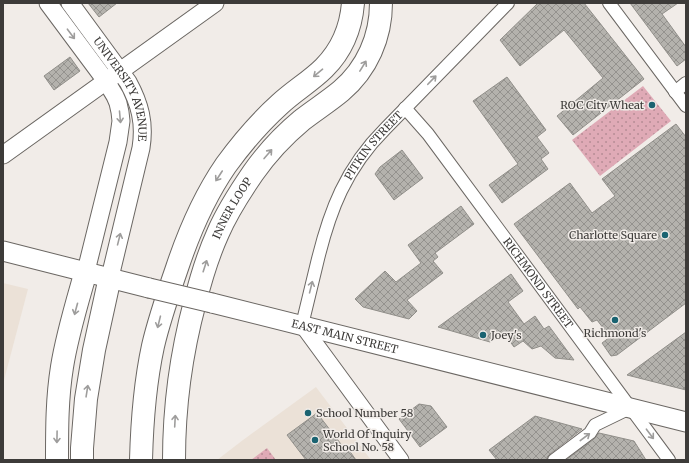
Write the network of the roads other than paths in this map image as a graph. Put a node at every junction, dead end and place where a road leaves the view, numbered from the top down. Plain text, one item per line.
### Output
1 (48, 3) edge
2 (70, 3) edge
3 (215, 3) edge
4 (353, 3) edge
5 (381, 3) edge
6 (508, 3) edge
7 (609, 3) edge
8 (120, 71) junction
9 (106, 81) junction
10 (686, 83) edge
11 (675, 92) junction
12 (686, 106) edge
13 (405, 108) junction
14 (3, 155) edge
15 (3, 251) edge
16 (86, 271) junction
17 (110, 277) junction
18 (302, 325) junction
19 (630, 408) junction
20 (686, 422) edge
21 (57, 460) edge
22 (82, 460) edge
23 (140, 460) edge
24 (174, 460) edge
25 (401, 460) edge
26 (554, 460) edge
27 (669, 460) edge

1 -> 9 main road, UNIVERSITY AVENUE
2 - 8 main road, UNIVERSITY AVENUE
3 - 8 main road
4 -> 23 highway
24 -> 5 highway, INNER LOOP
13 -> 6 street, PITKIN STREET
7 - 11 street
8 - 9 main road
17 -> 8 main road, UNIVERSITY AVENUE
9 - 14 main road
9 -> 16 main road, UNIVERSITY AVENUE
10 - 11 street
11 - 12 street
18 -> 13 street, PITKIN STREET
13 - 19 street, RICHMOND STREET
15 - 16 main road, EAST MAIN STREET
16 - 17 main road, EAST MAIN STREET
16 -> 21 highway
17 - 18 main road, EAST MAIN STREET, bridge
22 -> 17 highway
18 - 19 main road, EAST MAIN STREET
18 - 25 street
19 - 20 main road, EAST MAIN STREET
26 -> 19 street
19 -> 27 street, RICHMOND STREET

